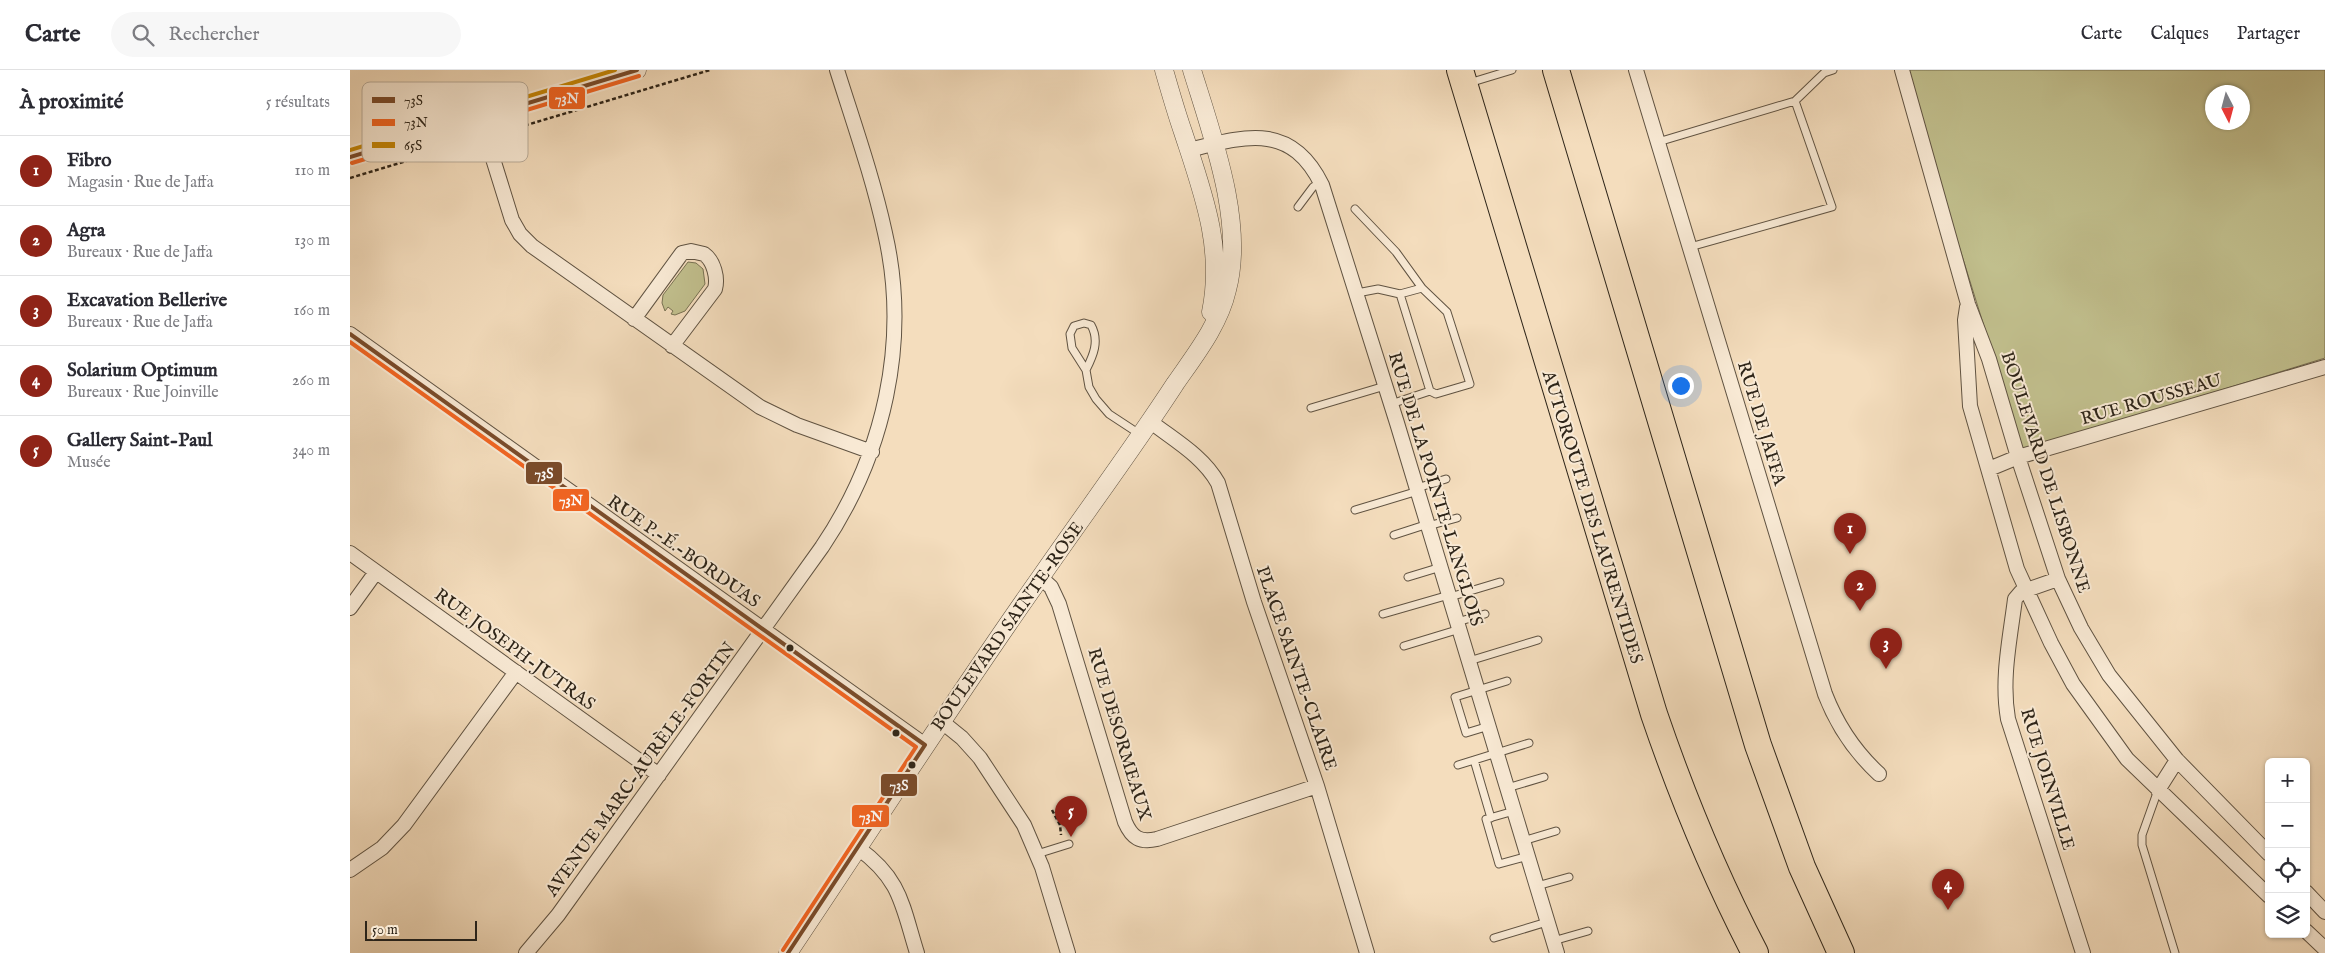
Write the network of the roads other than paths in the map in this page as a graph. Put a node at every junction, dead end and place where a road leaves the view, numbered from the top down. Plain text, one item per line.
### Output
1 (637, 70) edge
2 (837, 70) edge
3 (1164, 70) edge
4 (1192, 70) edge
5 (1512, 70) edge
6 (1556, 70) edge
7 (1636, 70) edge
8 (1833, 70) edge
9 (1902, 70) edge
10 (1824, 71) edge
11 (1462, 77) edge
12 (1795, 101) junction
13 (528, 103) edge
14 (1658, 142) junction
15 (1213, 144) junction
16 (1189, 150) junction
17 (362, 153) edge
18 (350, 157) edge
19 (493, 162) edge
20 (1321, 182) junction
21 (1298, 207) dead end
22 (1355, 209) dead end
23 (1690, 247) junction
24 (1422, 288) junction
25 (1356, 293) junction
26 (1400, 294) junction
27 (1968, 304) junction
28 (634, 319) junction
29 (350, 334) edge
30 (672, 346) junction
31 (1196, 352) junction
32 (2325, 367) edge
33 (1086, 370) junction
34 (1385, 386) junction
35 (1430, 391) junction
36 (1391, 404) junction
37 (1311, 408) dead end
38 (1146, 429) junction
39 (872, 452) junction
40 (2018, 457) junction
41 (1989, 469) junction
42 (1446, 479) dead end
43 (1417, 490) junction
44 (1355, 510) dead end
45 (1456, 518) dead end
46 (1428, 525) junction
47 (1394, 535) dead end
48 (350, 553) edge
49 (1441, 567) junction
50 (376, 572) junction
51 (1040, 577) junction
52 (1408, 577) dead end
53 (2058, 579) junction
54 (1500, 582) dead end
55 (2027, 590) junction
56 (1449, 596) junction
57 (350, 608) edge
58 (1384, 614) dead end
59 (1484, 614) dead end
60 (1458, 626) junction
61 (762, 630) junction
62 (1538, 640) dead end
63 (1404, 646) dead end
64 (1469, 661) junction
65 (516, 672) junction
66 (1507, 681) dead end
67 (1478, 690) junction
68 (940, 721) junction
69 (1489, 726) junction
70 (1529, 743) dead end
71 (925, 744) junction
72 (1497, 753) junction
73 (1474, 760) junction
74 (2177, 760) junction
75 (1458, 765) dead end
76 (659, 774) junction
77 (1879, 774) dead end
78 (1544, 777) dead end
79 (1317, 786) junction
80 (1507, 788) junction
81 (2158, 790) junction
82 (1514, 811) junction
83 (1491, 818) junction
84 (1556, 832) dead end
85 (1523, 840) junction
86 (1069, 844) dead end
87 (858, 848) junction
88 (2265, 850) edge
89 (1037, 854) junction
90 (1528, 856) junction
91 (350, 870) edge
92 (1569, 876) dead end
93 (1537, 886) junction
94 (2266, 893) edge
95 (2307, 893) edge
96 (2325, 912) edge
97 (1547, 922) junction
98 (1588, 931) dead end
99 (2310, 935) edge
100 (1494, 938) dead end
101 (2325, 949) edge
102 (1555, 950) edge
103 (526, 953) edge
104 (788, 953) edge
105 (917, 953) edge
106 (1068, 953) edge
107 (1366, 953) edge
108 (1755, 953) edge
109 (1841, 953) edge
110 (2083, 953) edge
111 (2174, 953) edge

1 - 13 street
2 - 39 street, AVENUE MARC-AURÈLE-FORTIN
3 - 16 street, BOULEVARD SAINTE-ROSE
4 - 15 street, BOULEVARD SAINTE-ROSE
5 - 11 lane
6 - 109 highway
7 - 14 street, RUE DE JAFFA
8 - 10 lane
9 - 27 street, BOULEVARD DE LISBONNE
10 - 12 lane
11 - 108 highway, AUTOROUTE DES LAURENTIDES
12 - 14 lane
12 - 23 lane
14 - 23 street, RUE DE JAFFA
15 - 16 street, RUE DE LA POINTE-LANGLOIS
15 - 20 street, RUE DE LA POINTE-LANGLOIS
15 - 31 street, BOULEVARD SAINTE-ROSE
16 - 31 street, BOULEVARD SAINTE-ROSE
17 - 18 street
19 - 28 street
20 - 21 lane
20 - 25 street, RUE DE LA POINTE-LANGLOIS
22 - 24 lane
23 - 77 street, RUE DE JAFFA
24 - 26 lane
24 - 35 lane
25 - 26 lane
25 - 34 street, RUE DE LA POINTE-LANGLOIS
26 - 35 lane
27 - 40 street, BOULEVARD DE LISBONNE
27 - 41 street, BOULEVARD DE LISBONNE
28 - 30 street
28 - 30 street
29 - 61 street, RUE P.-É.-BORDUAS
30 - 39 street
31 - 38 street, BOULEVARD SAINTE-ROSE
32 - 40 street, RUE ROUSSEAU
33 - 33 lane
33 - 38 lane
34 - 36 street, RUE DE LA POINTE-LANGLOIS
34 - 37 lane
35 - 36 lane
36 - 43 street, RUE DE LA POINTE-LANGLOIS
38 - 51 street, BOULEVARD SAINTE-ROSE
38 - 79 street, PLACE SAINTE-CLAIRE
39 - 61 street, AVENUE MARC-AURÈLE-FORTIN
40 - 41 street, RUE ROUSSEAU
40 - 53 street, BOULEVARD DE LISBONNE
41 - 55 street, BOULEVARD DE LISBONNE
42 - 43 lane
43 - 44 lane
43 - 46 street, RUE DE LA POINTE-LANGLOIS
45 - 46 lane
46 - 47 lane
46 - 49 street, RUE DE LA POINTE-LANGLOIS
48 - 50 street, RUE JOSEPH-JUTRAS
49 - 52 lane
49 - 56 street, RUE DE LA POINTE-LANGLOIS
50 - 57 street
50 - 65 street, RUE JOSEPH-JUTRAS
51 - 68 street, BOULEVARD SAINTE-ROSE
51 - 79 street, RUE DESORMEAUX
53 - 55 street
53 - 74 street, BOULEVARD DE LISBONNE
54 - 56 lane
55 - 81 street, BOULEVARD DE LISBONNE
55 - 110 street, RUE JOINVILLE
56 - 58 lane
56 - 60 street, RUE DE LA POINTE-LANGLOIS
59 - 60 lane
60 - 63 lane
60 - 64 street, RUE DE LA POINTE-LANGLOIS
61 - 71 street, RUE P.-É.-BORDUAS
61 - 76 street, AVENUE MARC-AURÈLE-FORTIN
62 - 64 lane
64 - 67 street, RUE DE LA POINTE-LANGLOIS
65 - 76 street, RUE JOSEPH-JUTRAS
65 - 91 street
66 - 67 lane
67 - 69 street, RUE DE LA POINTE-LANGLOIS
67 - 69 lane
68 - 71 street, BOULEVARD SAINTE-ROSE
68 - 89 street
69 - 72 street, RUE DE LA POINTE-LANGLOIS
70 - 72 lane
71 - 87 street, BOULEVARD SAINTE-ROSE
72 - 73 lane
72 - 80 street, RUE DE LA POINTE-LANGLOIS
73 - 75 lane
73 - 83 lane
74 - 81 street
74 - 88 street, BOULEVARD DE LISBONNE
76 - 103 street, AVENUE MARC-AURÈLE-FORTIN
78 - 80 lane
79 - 107 street, PLACE SAINTE-CLAIRE
80 - 82 street, RUE DE LA POINTE-LANGLOIS
81 - 94 street, BOULEVARD DE LISBONNE
81 - 111 lane
82 - 83 lane
82 - 85 street, RUE DE LA POINTE-LANGLOIS
83 - 90 lane
84 - 85 lane
85 - 90 street, RUE DE LA POINTE-LANGLOIS
86 - 89 lane
87 - 104 street, BOULEVARD SAINTE-ROSE
87 - 105 street
89 - 106 street
90 - 93 street, RUE DE LA POINTE-LANGLOIS
92 - 93 lane
93 - 97 street, RUE DE LA POINTE-LANGLOIS
95 - 96 street
97 - 100 lane
97 - 102 street, RUE DE LA POINTE-LANGLOIS
98 - 102 lane
99 - 101 street

